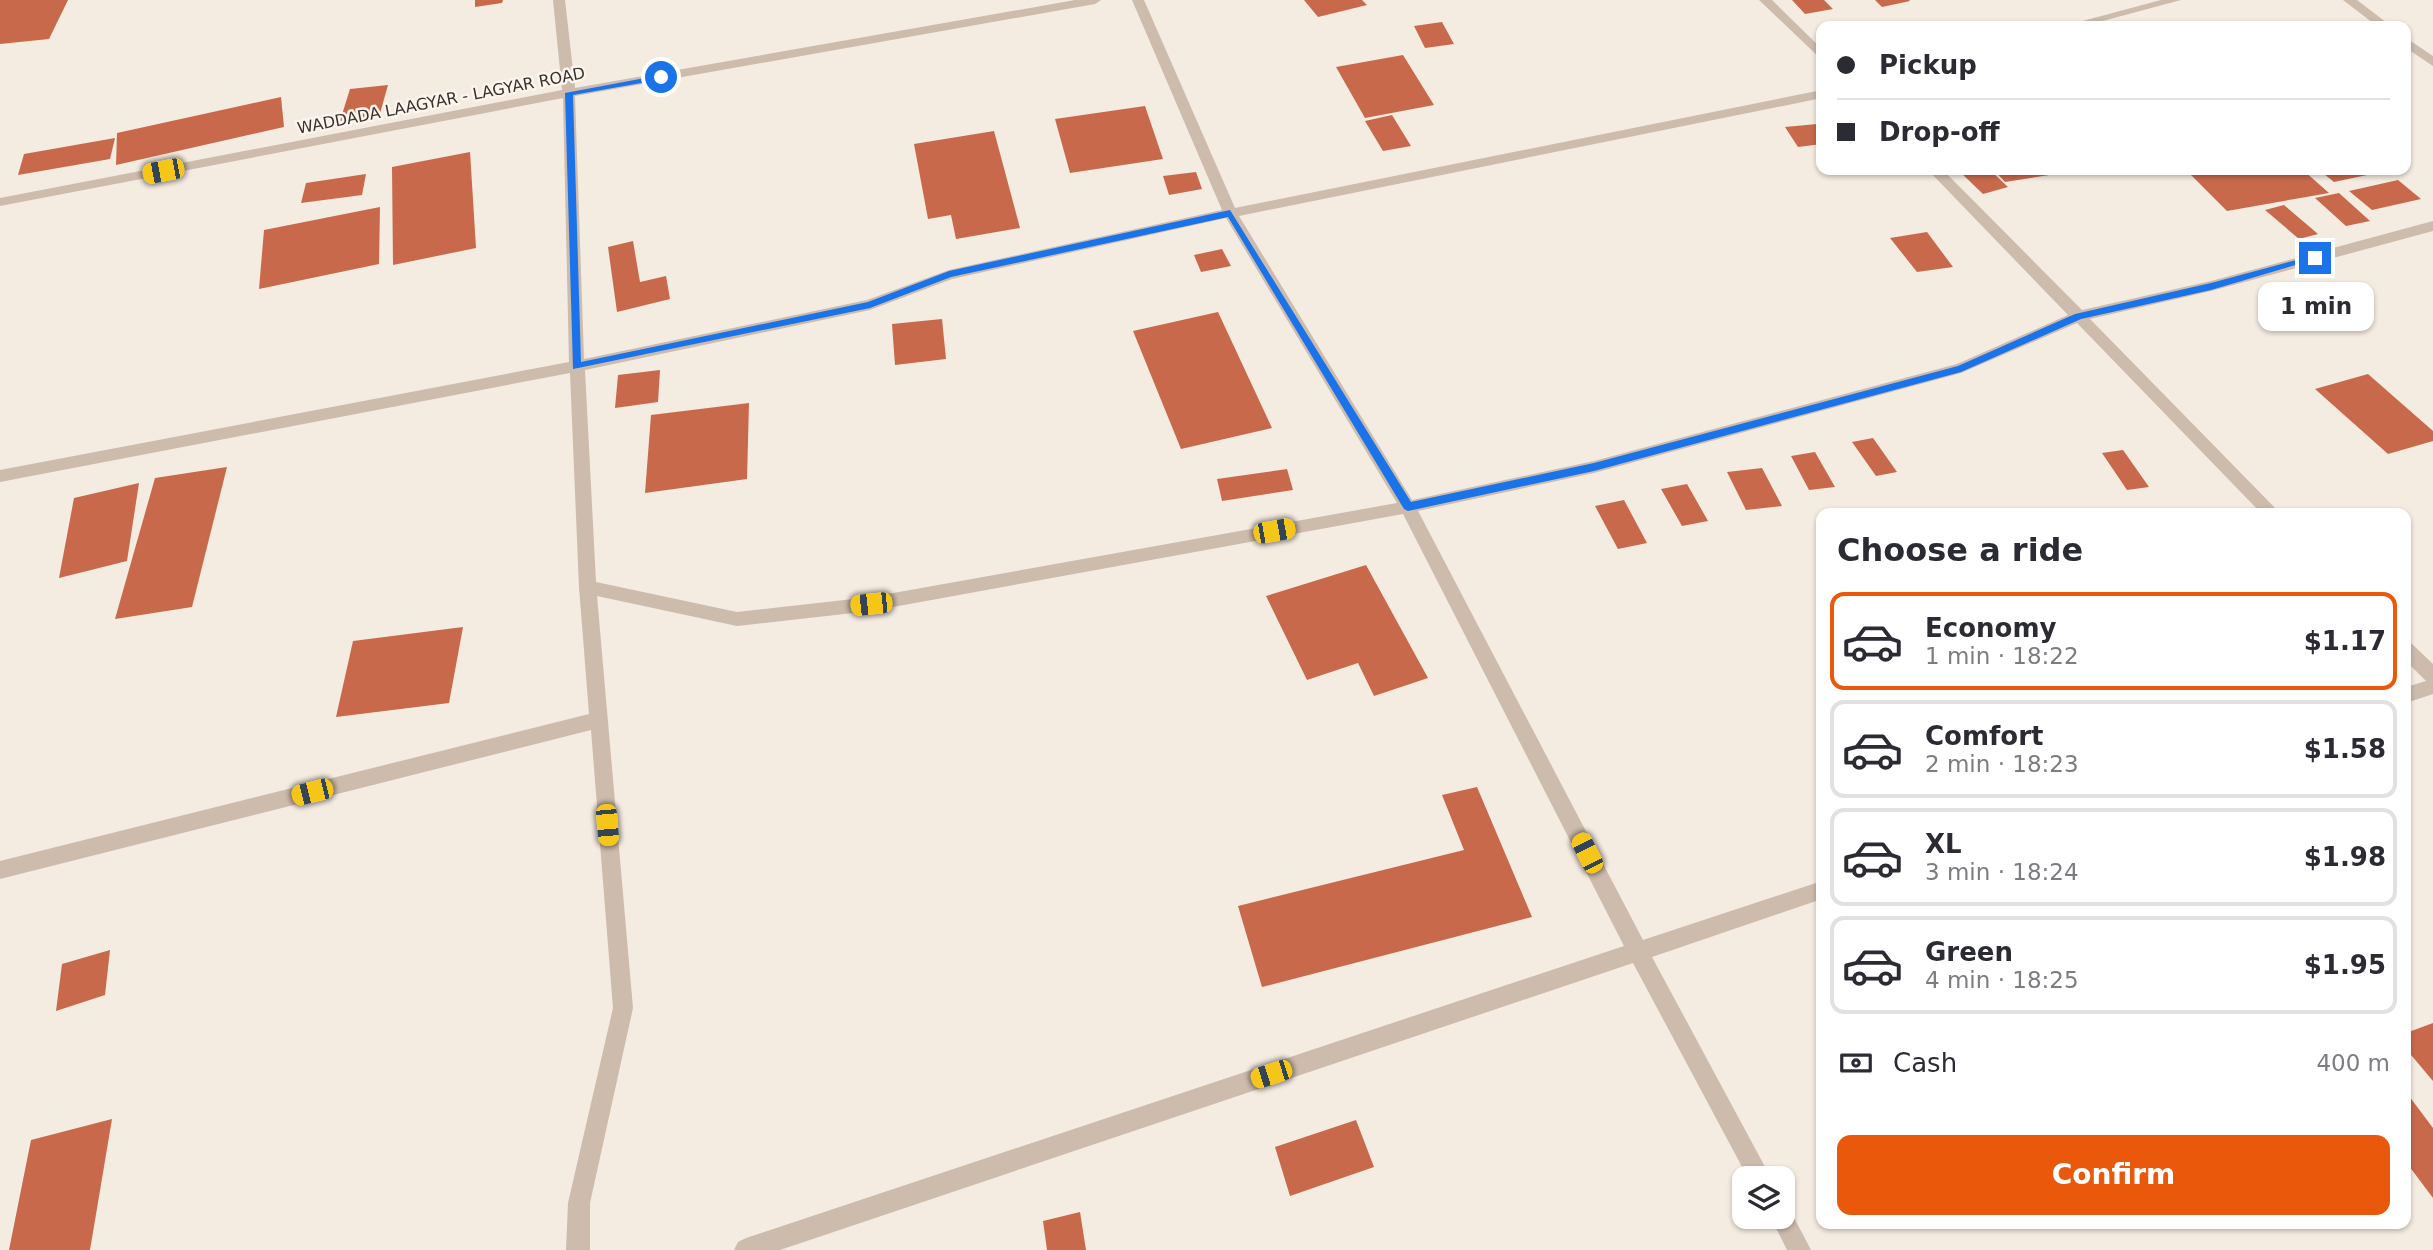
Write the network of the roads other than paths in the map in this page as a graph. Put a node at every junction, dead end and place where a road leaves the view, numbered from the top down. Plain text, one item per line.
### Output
1 (559, 0) edge
2 (1096, 0) edge
3 (1138, 0) edge
4 (1765, 0) edge
5 (2175, 0) edge
6 (2349, 0) edge
7 (2090, 21) edge
8 (2378, 21) edge
9 (2411, 46) edge
10 (1816, 50) edge
11 (2433, 62) edge
12 (569, 93) junction
13 (1816, 95) edge
14 (1940, 175) edge
15 (0, 202) edge
16 (1230, 213) junction
17 (2433, 226) edge
18 (2079, 316) junction
19 (577, 366) junction
20 (0, 476) edge
21 (1408, 506) junction
22 (2267, 508) edge
23 (588, 587) junction
24 (2411, 654) edge
25 (2433, 676) edge
26 (2433, 686) edge
27 (2411, 693) edge
28 (598, 720) junction
29 (0, 870) edge
30 (1816, 892) edge
31 (1638, 952) junction
32 (1754, 1166) edge
33 (1787, 1229) edge
34 (578, 1250) edge
35 (746, 1250) edge
36 (1799, 1250) edge

1 - 12 street
2 - 12 street, WADDADA LAAGYAR - LAGYAR ROAD
3 - 16 street
4 - 10 street
5 - 7 street
6 - 8 street
9 - 11 street
12 - 15 street, WADDADA LAAGYAR - LAGYAR ROAD
12 - 19 street
13 - 16 street
14 - 18 street
16 - 19 street
16 - 21 street
17 - 18 street
18 - 21 street
18 - 22 street
19 - 20 street
19 - 23 street
21 - 23 street
21 - 31 street
23 - 28 street
24 - 25 street
26 - 27 street
28 - 29 street
28 - 34 street
30 - 31 street
31 - 32 street
31 - 35 street
33 - 36 street

